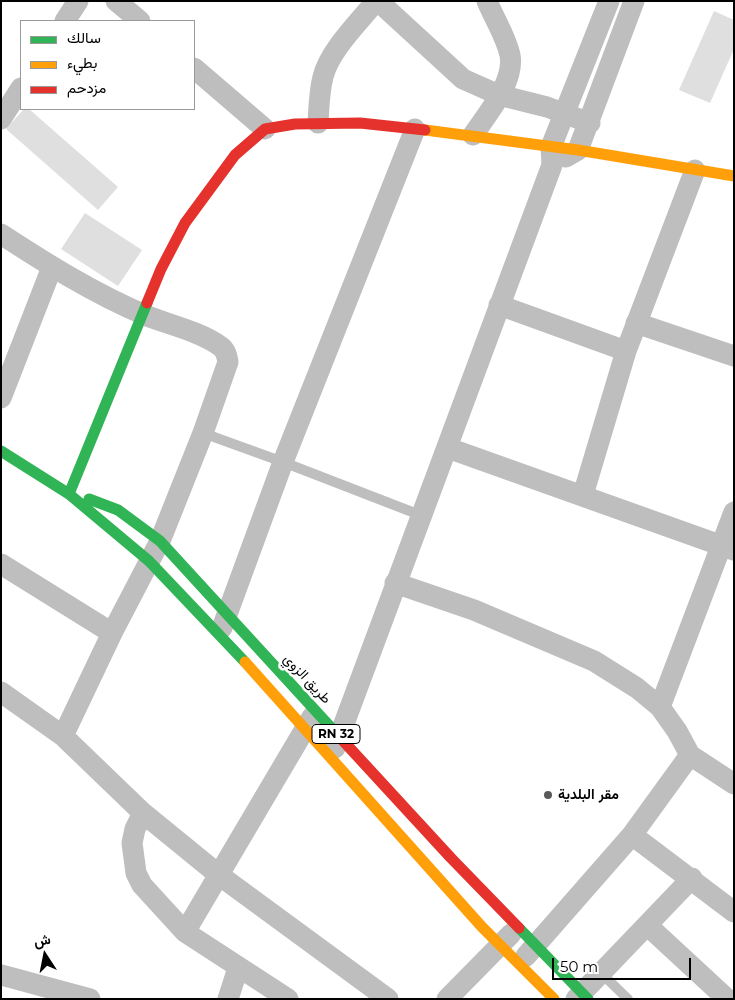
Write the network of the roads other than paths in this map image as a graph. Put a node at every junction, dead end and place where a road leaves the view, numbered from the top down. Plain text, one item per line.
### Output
1 (78, 1) edge
2 (116, 1) edge
3 (377, 1) edge
4 (487, 1) edge
5 (608, 4) edge
6 (631, 9) edge
7 (66, 20) edge
8 (139, 20) edge
9 (195, 69) edge
10 (20, 90) edge
11 (499, 96) junction
12 (565, 114) junction
13 (1, 119) edge
14 (318, 123) junction
15 (590, 123) junction
16 (265, 129) junction
17 (415, 129) junction
18 (474, 135) junction
19 (578, 150) junction
20 (552, 156) junction
21 (695, 170) junction
22 (734, 176) edge
23 (1, 234) edge
24 (52, 267) junction
25 (499, 305) junction
26 (144, 315) junction
27 (636, 323) junction
28 (626, 351) junction
29 (734, 356) edge
30 (1, 398) edge
31 (203, 433) junction
32 (448, 448) junction
33 (1, 451) edge
34 (283, 462) junction
35 (69, 494) junction
36 (582, 495) junction
37 (734, 512) edge
38 (420, 515) junction
39 (160, 541) junction
40 (728, 547) edge
41 (149, 561) junction
42 (1, 564) edge
43 (395, 583) junction
44 (228, 615) junction
45 (112, 633) junction
46 (219, 635) junction
47 (1, 692) edge
48 (660, 707) junction
49 (310, 720) junction
50 (63, 736) junction
51 (340, 737) junction
52 (690, 755) junction
53 (332, 758) junction
54 (734, 784) edge
55 (143, 813) junction
56 (632, 836) junction
57 (219, 875) junction
58 (692, 878) junction
59 (734, 912) edge
60 (648, 926) junction
61 (518, 927) junction
62 (185, 932) junction
63 (500, 944) junction
64 (536, 945) junction
65 (519, 964) junction
66 (238, 968) junction
67 (601, 973) junction
68 (1, 975) edge
69 (582, 997) edge
70 (90, 999) edge
71 (228, 999) edge
72 (288, 999) edge
73 (388, 999) edge
74 (447, 999) edge
75 (554, 999) edge
76 (628, 999) edge
77 (727, 999) edge

1 - 7 street
2 - 8 street
3 - 11 street
3 - 14 street
4 - 11 street
5 - 6 street
5 - 12 street
6 - 15 street
9 - 16 street
10 - 13 street
11 - 12 street
11 - 18 street
12 - 15 street
12 - 20 street
14 - 16 main road
14 - 17 main road
15 - 19 street
16 - 26 main road
17 - 18 main road
17 - 34 street
18 - 20 main road
19 - 20 street
19 - 21 main road
20 - 25 street
21 - 22 main road
21 - 27 street
23 - 24 street
24 - 26 street
24 - 30 street
25 - 28 street
25 - 32 street
26 - 31 street
26 - 35 main road
27 - 28 street
27 - 29 street
28 - 36 street
31 - 34 lane
31 - 39 street
32 - 36 street
32 - 38 street
33 - 35 main road, طريق الزوي / RN 32
34 - 38 lane
34 - 44 street
35 - 39 main road, طريق الزوي / RN 32
35 - 41 main road, طريق الزوي / RN 32
36 - 40 street
37 - 40 street
38 - 43 street
39 - 41 street
39 - 44 main road, طريق الزوي / RN 32
40 - 48 street
41 - 45 street
41 - 46 main road, طريق الزوي / RN 32
42 - 45 street
43 - 48 street
43 - 51 street
44 - 46 street
44 - 49 main road, طريق الزوي / RN 32
45 - 50 street
46 - 49 main road, طريق الزوي / RN 32
47 - 50 street
48 - 52 street
49 - 51 main road, طريق الزوي / RN 32
49 - 53 main road, طريق الزوي / RN 32
49 - 57 street
50 - 55 street
51 - 53 street
51 - 61 main road, طريق الزوي / RN 32
52 - 54 street
52 - 56 street
53 - 63 main road, طريق الزوي / RN 32
55 - 57 street
55 - 62 street
56 - 58 street
56 - 64 street
57 - 62 street
57 - 73 street
58 - 59 street
58 - 60 street
60 - 67 street
60 - 77 street
61 - 63 street
61 - 64 main road, طريق الزوي / RN 32
62 - 66 street
63 - 65 main road, طريق الزوي / RN 32
63 - 74 street
64 - 65 street
64 - 69 main road, طريق الزوي / RN 32
65 - 75 main road, طريق الزوي / RN 32
66 - 71 street
66 - 72 street
67 - 69 street
67 - 76 lane
68 - 70 street

